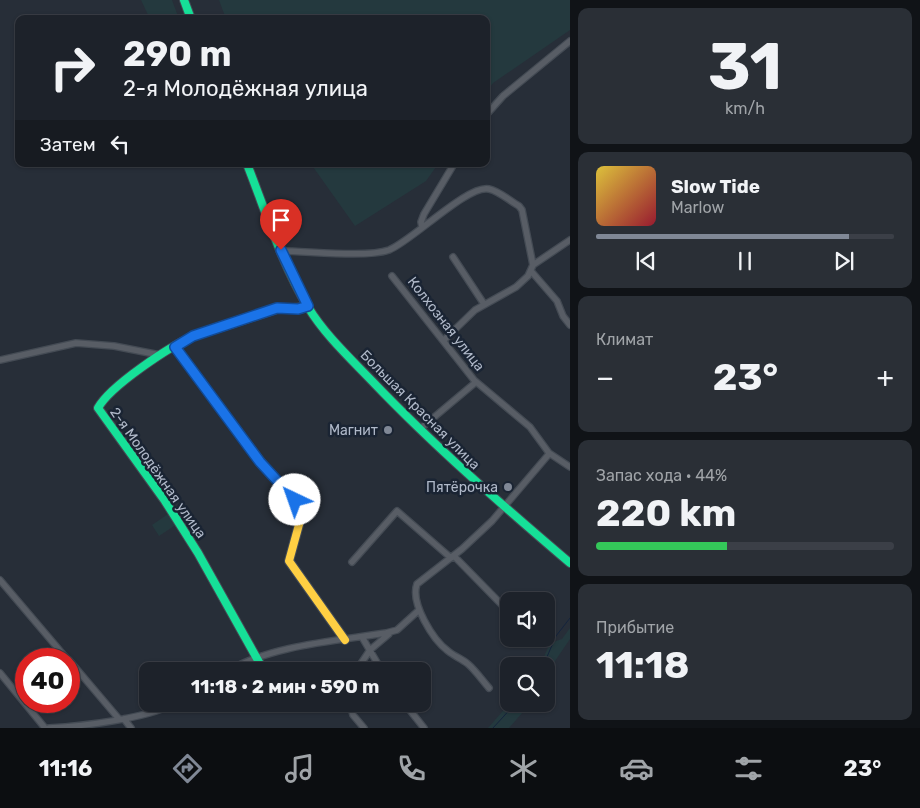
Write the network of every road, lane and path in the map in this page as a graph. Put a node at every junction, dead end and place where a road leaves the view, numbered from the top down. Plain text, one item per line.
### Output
1 (184, 0) edge
2 (190, 15) edge
3 (570, 41) edge
4 (490, 111) edge
5 (248, 167) edge
6 (452, 167) edge
7 (422, 228) junction
8 (570, 240) edge
9 (281, 250) junction
10 (453, 257) dead end
11 (532, 268) junction
12 (392, 276) dead end
13 (484, 304) junction
14 (308, 306) junction
15 (570, 325) edge
16 (444, 340) junction
17 (175, 347) junction
18 (160, 355) junction
19 (0, 360) edge
20 (476, 382) junction
21 (420, 429) junction
22 (550, 454) junction
23 (570, 467) edge
24 (502, 507) junction
25 (453, 557) junction
26 (352, 562) dead end
27 (570, 563) edge
28 (0, 580) edge
29 (500, 603) edge
30 (418, 611) junction
31 (396, 630) junction
32 (362, 637) junction
33 (345, 640) junction
34 (58, 648) edge
35 (370, 650) junction
36 (258, 658) junction
37 (244, 662) edge
38 (260, 662) edge
39 (362, 662) edge
40 (377, 662) edge
41 (0, 673) edge
42 (80, 673) edge
43 (489, 688) dead end
44 (152, 712) edge
45 (352, 712) edge
46 (411, 712) edge
47 (122, 719) junction
48 (47, 728) edge
49 (131, 728) edge
50 (364, 728) edge
51 (424, 728) edge

1 - 2 street
3 - 4 street
5 - 9 street, Большая Красная улица
6 - 7 street
7 - 9 street
7 - 11 street
8 - 11 street
9 - 14 street, Большая Красная улица
10 - 13 street
11 - 13 street
11 - 15 street
12 - 16 street, Колхозная улица
13 - 16 street
14 - 17 street, 2-я Молодёжная улица
14 - 21 street, Большая Красная улица
16 - 20 street, Колхозная улица
17 - 18 street, 2-я Молодёжная улица
17 - 33 street
18 - 19 street
18 - 36 street, 2-я Молодёжная улица
20 - 21 street
20 - 22 street, Колхозная улица
21 - 24 street, Большая Красная улица
22 - 23 street, Колхозная улица
22 - 24 street
24 - 25 street
24 - 27 street, Большая Красная улица
25 - 26 street
25 - 29 street
25 - 30 street
28 - 34 street
30 - 31 street
30 - 43 street
31 - 32 street
31 - 35 street
32 - 33 street
32 - 35 street
33 - 36 street
35 - 39 street
35 - 40 street
36 - 37 street
36 - 38 street, 2-я Молодёжная улица
41 - 48 street
42 - 47 street
44 - 47 street
45 - 50 street
46 - 51 street
47 - 48 street
47 - 49 street

